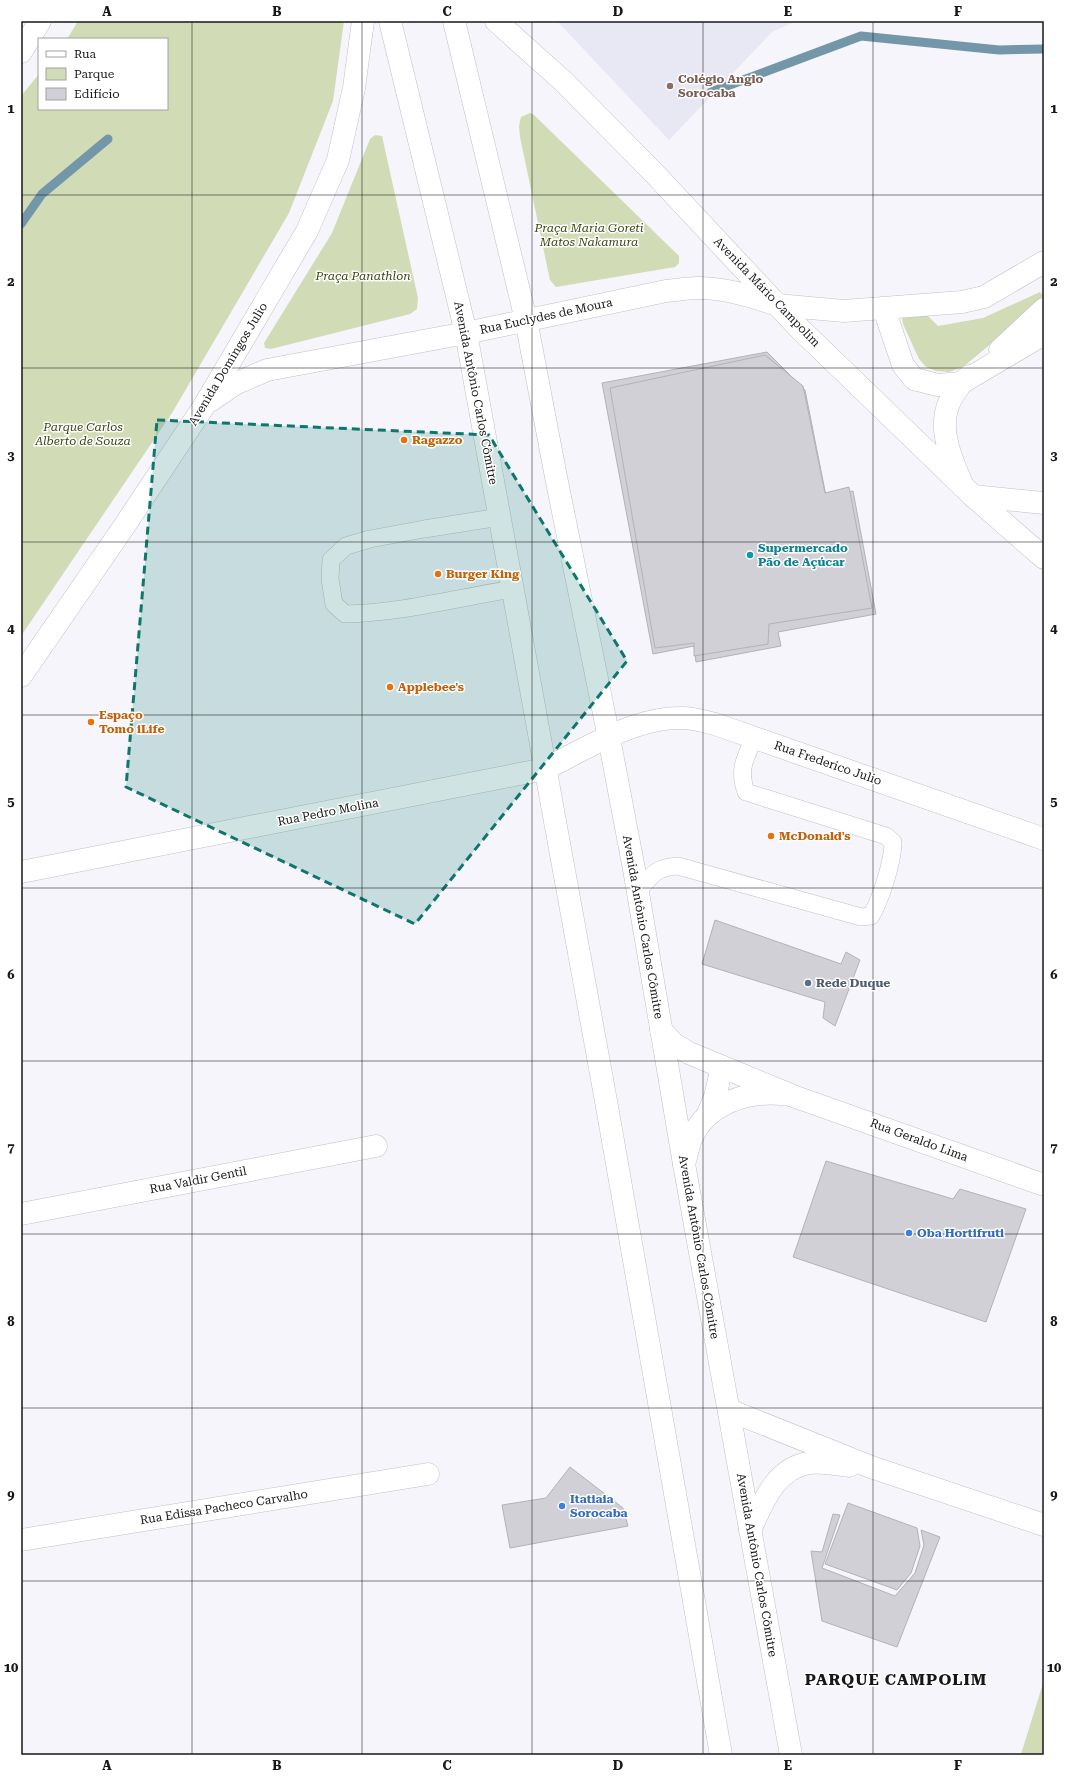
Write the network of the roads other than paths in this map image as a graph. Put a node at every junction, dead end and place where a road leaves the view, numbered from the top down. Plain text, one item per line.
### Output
1 (363, 21) edge
2 (390, 21) edge
3 (454, 21) edge
4 (496, 21) edge
5 (1044, 262) edge
6 (1034, 273) edge
7 (777, 305) junction
8 (884, 309) junction
9 (1044, 309) edge
10 (526, 320) junction
11 (466, 333) junction
12 (1044, 334) edge
13 (961, 384) junction
14 (204, 406) junction
15 (967, 490) junction
16 (1044, 503) edge
17 (500, 517) junction
18 (1044, 558) edge
19 (513, 589) junction
20 (21, 676) edge
21 (609, 738) junction
22 (754, 738) junction
23 (546, 769) junction
24 (1044, 840) edge
25 (111, 855) junction
26 (21, 858) edge
27 (21, 872) edge
28 (638, 891) junction
29 (661, 1030) junction
30 (722, 1067) junction
31 (793, 1096) junction
32 (708, 1114) junction
33 (376, 1146) dead end
34 (684, 1164) junction
35 (1044, 1185) edge
36 (21, 1214) edge
37 (729, 1410) junction
38 (870, 1467) junction
39 (428, 1474) dead end
40 (1044, 1525) edge
41 (750, 1530) junction
42 (21, 1540) edge
43 (721, 1755) edge
44 (791, 1755) edge

1 - 14 street, Avenida Domingos Julio
2 - 11 street, Avenida Antônio Carlos Cômitre
3 - 10 street, Avenida Antônio Carlos Cômitre
4 - 7 street, Avenida Mário Campolim
5 - 6 street
6 - 8 street
7 - 8 street
7 - 10 street, Rua Euclydes de Moura
7 - 15 street, Avenida Mário Campolim
8 - 13 street
9 - 13 street
10 - 11 street, Rua Euclydes de Moura
10 - 21 street, Avenida Antônio Carlos Cômitre
11 - 14 street, Rua Euclydes de Moura
11 - 17 street, Avenida Antônio Carlos Cômitre
12 - 13 street
13 - 15 street
14 - 20 street, Avenida Domingos Julio
15 - 16 street
15 - 18 street, Avenida Mário Campolim
17 - 19 street, Avenida Antônio Carlos Cômitre
17 - 19 lane
19 - 23 street, Avenida Antônio Carlos Cômitre
21 - 22 street, Rua Frederico Julio
21 - 23 street
21 - 28 street, Avenida Antônio Carlos Cômitre
22 - 24 street, Rua Frederico Julio
22 - 28 lane
23 - 25 street, Rua Pedro Molina
23 - 43 street, Avenida Antônio Carlos Cômitre
25 - 26 street, Rua Pedro Molina
25 - 27 street, Rua Pedro Molina
28 - 29 street, Avenida Antônio Carlos Cômitre
29 - 30 street, Rua Geraldo Lima
29 - 34 street, Avenida Antônio Carlos Cômitre
30 - 31 street, Rua Geraldo Lima
30 - 32 street, Rua Geraldo Lima
31 - 32 street, Rua Geraldo Lima
31 - 35 street, Rua Geraldo Lima
32 - 34 street, Rua Geraldo Lima
33 - 36 street, Rua Valdir Gentil
34 - 37 street, Avenida Antônio Carlos Cômitre
37 - 38 street
37 - 41 street, Avenida Antônio Carlos Cômitre
38 - 40 street
38 - 41 street
39 - 42 street, Rua Edissa Pacheco Carvalho
41 - 44 street, Avenida Antônio Carlos Cômitre

